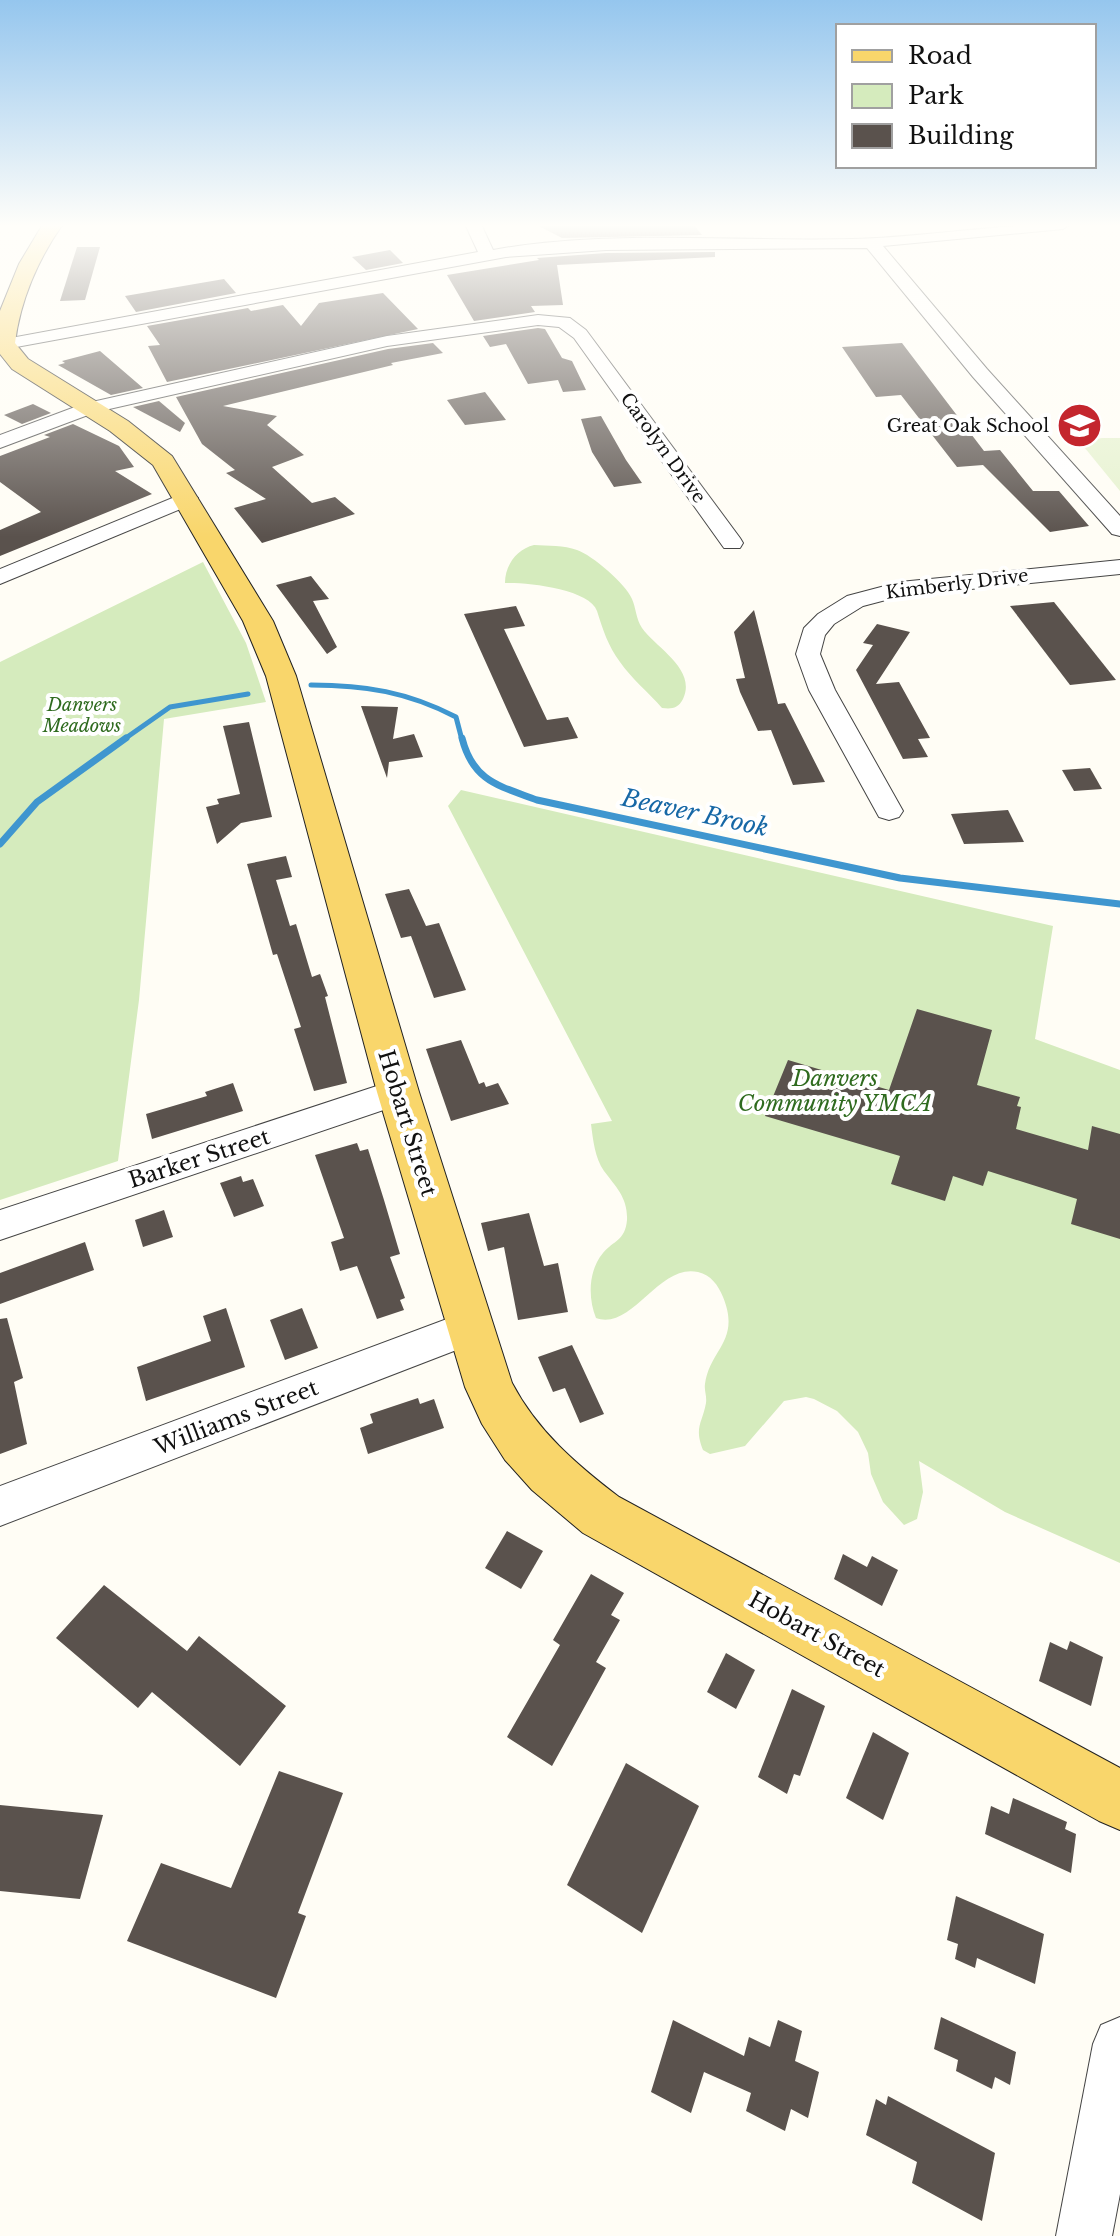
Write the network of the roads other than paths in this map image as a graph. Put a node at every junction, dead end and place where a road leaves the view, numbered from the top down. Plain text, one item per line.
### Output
1 (91, 328) edge
2 (473, 328) edge
3 (572, 328) edge
4 (943, 328) edge
5 (2, 345) edge
6 (90, 408) junction
7 (0, 442) edge
8 (187, 498) junction
9 (1120, 529) edge
10 (732, 543) dead end
11 (1120, 567) edge
12 (0, 577) edge
13 (889, 811) dead end
14 (398, 1092) junction
15 (0, 1225) edge
16 (471, 1327) junction
17 (0, 1506) edge
18 (1120, 1800) edge
19 (1120, 2044) edge
20 (1084, 2236) edge

1 - 5 street
2 - 6 street, Carolyn Drive
3 - 10 street, Carolyn Drive
4 - 9 street
5 - 6 main road, Hobart Street
6 - 7 street
6 - 8 main road, Hobart Street
8 - 12 street
8 - 14 main road, Hobart Street
11 - 13 street, Kimberly Drive
14 - 15 street, Barker Street
14 - 16 main road, Hobart Street
16 - 17 street, Williams Street
16 - 18 main road, Hobart Street
19 - 20 street

